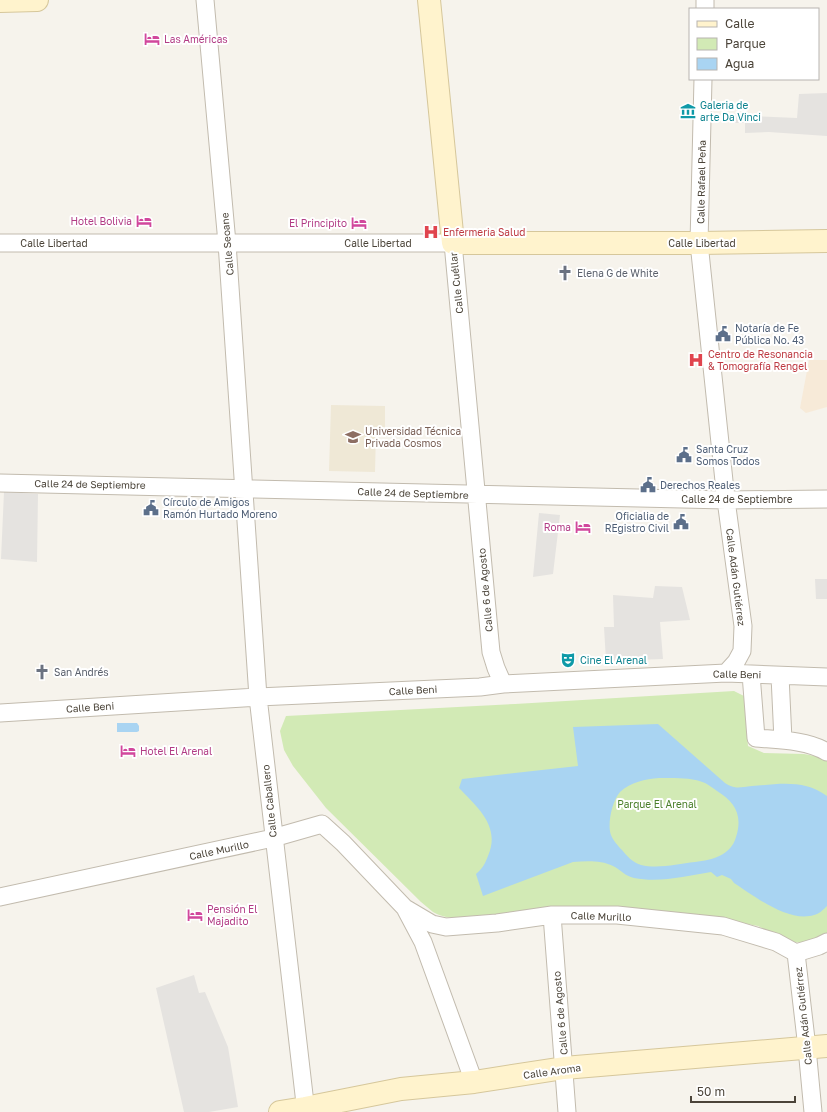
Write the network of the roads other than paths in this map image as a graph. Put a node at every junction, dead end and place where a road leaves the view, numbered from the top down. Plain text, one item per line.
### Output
1 (37, 0) edge
2 (205, 0) edge
3 (429, 0) edge
4 (0, 1) edge
5 (703, 80) edge
6 (0, 242) edge
7 (827, 242) edge
8 (227, 243) junction
9 (453, 243) junction
10 (699, 243) junction
11 (0, 483) edge
12 (244, 488) junction
13 (477, 494) junction
14 (827, 499) edge
15 (726, 500) junction
16 (726, 673) junction
17 (750, 674) junction
18 (780, 676) junction
19 (827, 676) edge
20 (503, 684) junction
21 (258, 697) junction
22 (0, 713) edge
23 (784, 740) junction
24 (827, 752) edge
25 (273, 838) junction
26 (0, 897) edge
27 (405, 908) junction
28 (552, 915) junction
29 (827, 942) edge
30 (796, 952) junction
31 (817, 1047) edge
32 (564, 1068) junction
33 (474, 1082) junction
34 (306, 1110) edge
35 (280, 1112) edge
36 (568, 1112) edge
37 (813, 1112) edge

1 - 4 street
2 - 8 street, Calle Seoane
3 - 9 street, Calle Cuéllar
5 - 10 street, Calle Rafael Peña
6 - 8 street, Calle Libertad
7 - 10 street, Calle Libertad
8 - 9 street, Calle Libertad
8 - 12 street, Calle Seoane
9 - 10 street, Calle Libertad
9 - 13 street, Calle Cuéllar
10 - 15 street, Calle Rafael Peña
11 - 12 street, Calle 24 de Septiembre
12 - 13 street, Calle 24 de Septiembre
12 - 21 street, Calle Caballero
13 - 15 street, Calle 24 de Septiembre
13 - 20 street, Calle 6 de Agosto
14 - 15 street, Calle 24 de Septiembre
15 - 16 street, Calle Adán Gutiérrez
16 - 17 street, Calle Beni
16 - 20 street, Calle Beni
17 - 18 street, Calle Beni
17 - 23 street
18 - 19 street, Calle Beni
18 - 23 street
20 - 21 street, Calle Beni
21 - 22 street, Calle Beni
21 - 25 street, Calle Caballero
23 - 24 street
25 - 26 street, Calle Murillo
25 - 27 street, Calle Murillo
25 - 34 street, Calle Caballero
27 - 28 street, Calle Murillo
27 - 33 street, Calle Murillo
28 - 30 street, Calle Murillo
28 - 32 street, Calle 6 de Agosto
29 - 30 street, Calle Adán Gutiérrez
30 - 31 street, Calle Adán Gutiérrez
31 - 32 street, Calle Aroma
31 - 37 street, Calle Adán Gutiérrez
32 - 33 street, Calle Aroma
32 - 36 street, Calle 6 de Agosto
33 - 34 street, Calle Aroma
34 - 35 street, Calle Aroma

